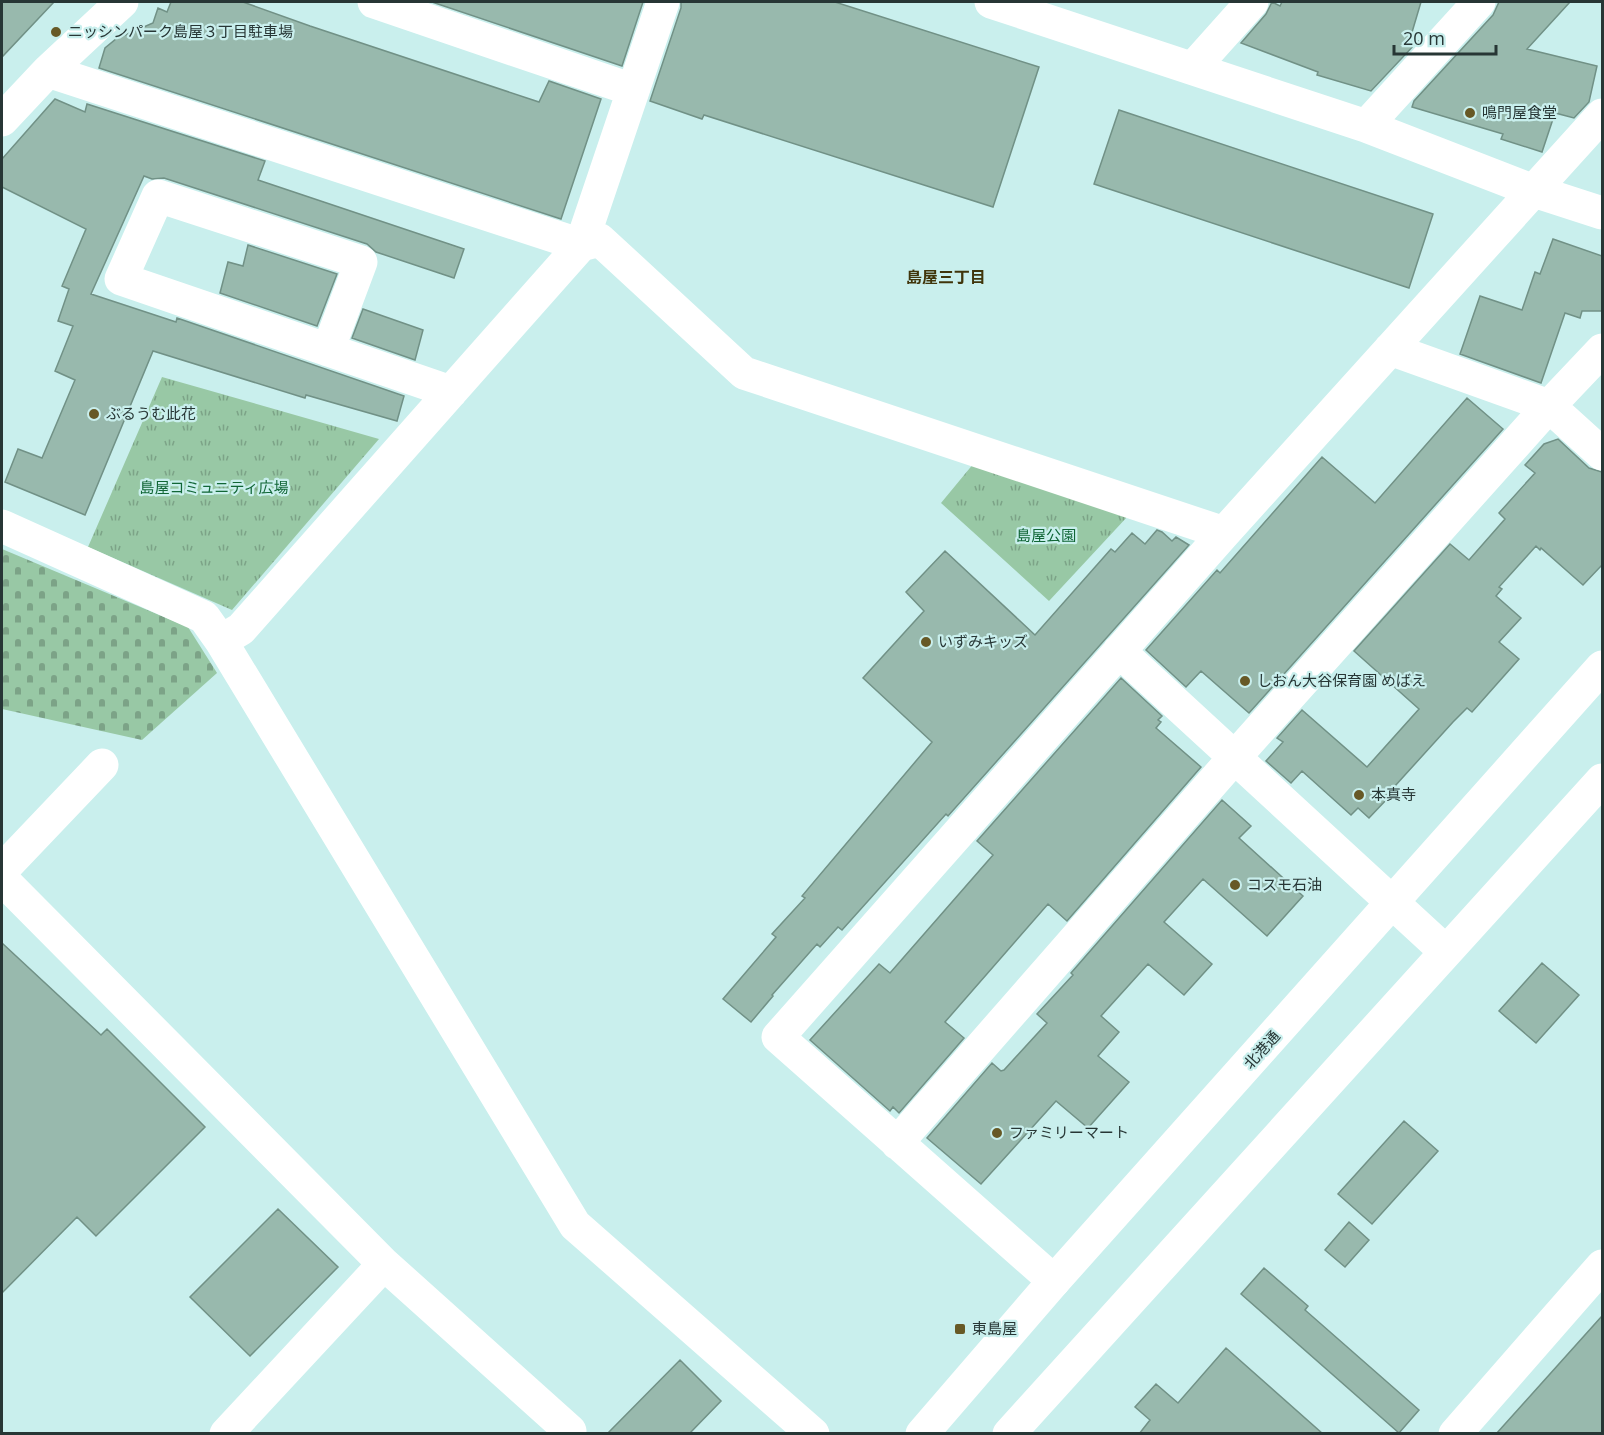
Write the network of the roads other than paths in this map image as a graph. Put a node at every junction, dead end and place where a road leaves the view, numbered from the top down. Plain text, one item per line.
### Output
1 (122, 2) edge
2 (374, 2) edge
3 (663, 2) edge
4 (1252, 2) edge
5 (1479, 2) edge
6 (1013, 5) edge
7 (1193, 68) junction
8 (48, 71) junction
9 (633, 90) junction
10 (1602, 115) edge
11 (2, 120) edge
12 (1366, 126) junction
13 (1534, 191) junction
14 (1602, 213) edge
15 (581, 245) junction
16 (1390, 349) junction
17 (328, 350) junction
18 (1602, 350) edge
19 (451, 392) junction
20 (1549, 406) junction
21 (1602, 454) edge
22 (2, 526) edge
23 (1224, 533) junction
24 (221, 641) junction
25 (1119, 651) junction
26 (1602, 667) edge
27 (1234, 758) junction
28 (102, 765) dead end
29 (1602, 780) edge
30 (2, 870) edge
31 (2, 879) edge
32 (1393, 903) junction
33 (1445, 951) junction
34 (897, 1143) junction
35 (384, 1264) junction
36 (1602, 1266) edge
37 (1054, 1281) junction
38 (226, 1434) edge
39 (567, 1434) edge
40 (813, 1434) edge
41 (922, 1434) edge
42 (1009, 1434) edge
43 (1455, 1434) edge

1 - 8 street
2 - 9 street
3 - 9 street
4 - 7 street
5 - 12 street
6 - 7 street
7 - 12 street
8 - 11 street
8 - 15 street
9 - 15 street
10 - 13 street
12 - 13 street
13 - 14 street
13 - 16 street
15 - 19 street
15 - 23 street
16 - 20 street
16 - 23 street
17 - 17 street
17 - 19 street
18 - 20 street
19 - 24 street
20 - 21 street
20 - 27 street
22 - 24 street
23 - 25 street
24 - 40 street
25 - 27 street
25 - 34 street
26 - 32 street, 北港通
27 - 32 street
27 - 34 street
28 - 30 street
29 - 33 street
31 - 35 street
32 - 33 street
32 - 37 street, 北港通
33 - 42 street
34 - 37 street
35 - 38 street
35 - 39 street
36 - 43 street
37 - 41 street, 北港通

